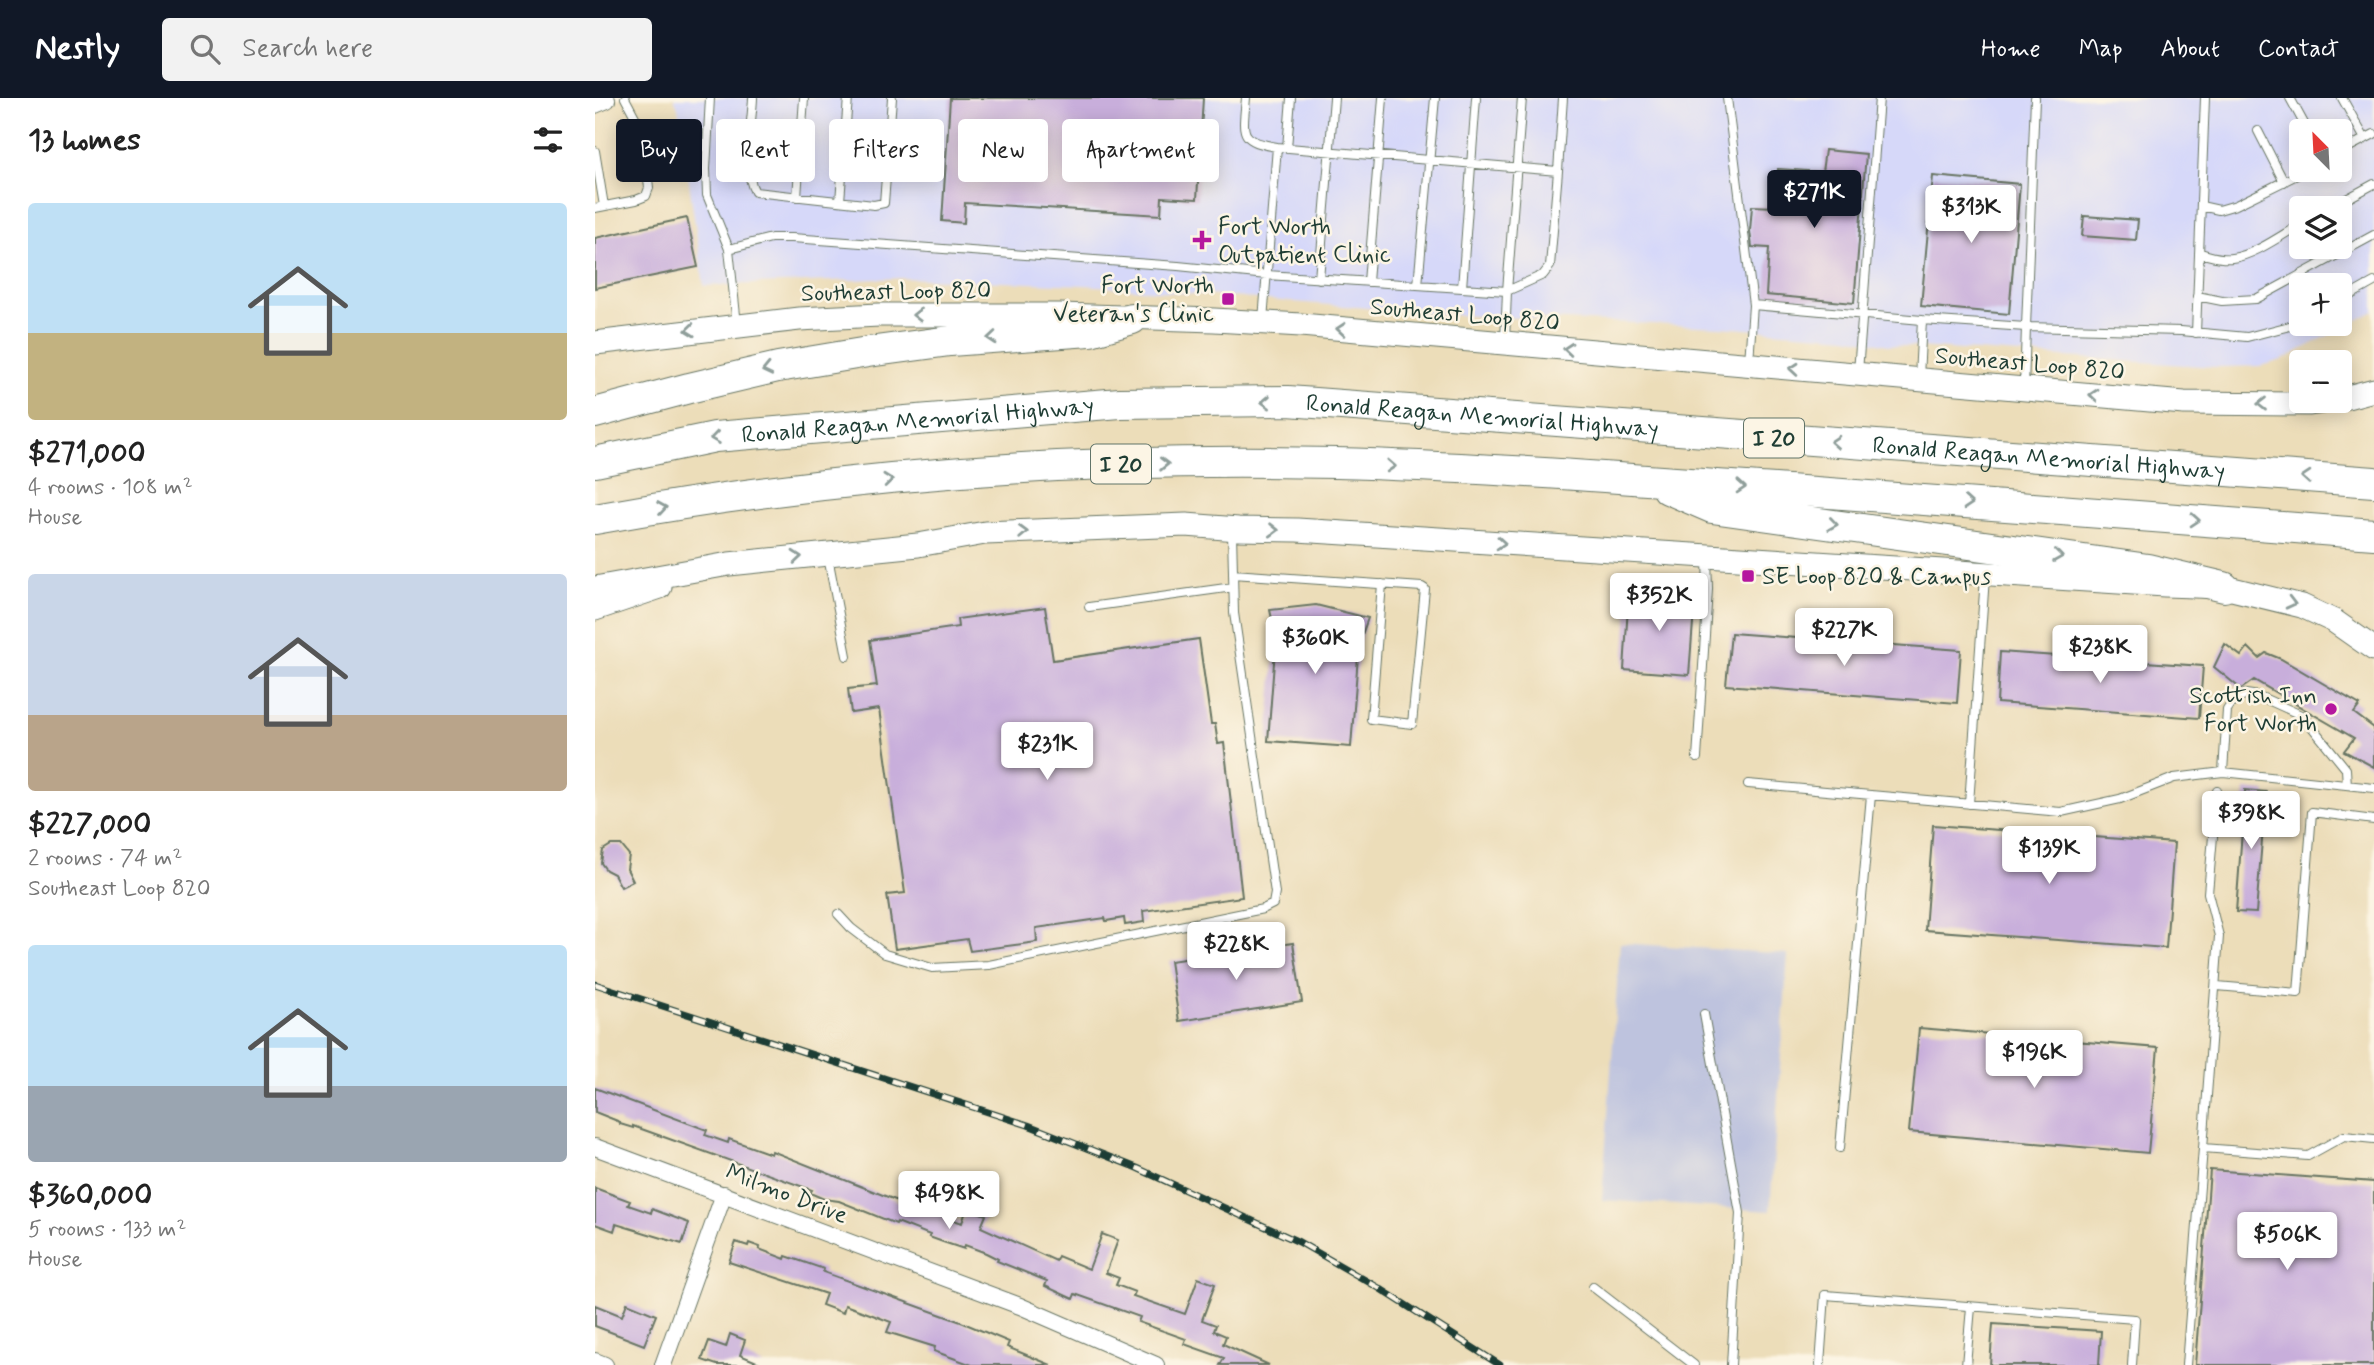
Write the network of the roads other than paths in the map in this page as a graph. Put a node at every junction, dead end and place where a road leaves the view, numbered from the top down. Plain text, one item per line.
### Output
1 (625, 98) edge
2 (710, 98) edge
3 (753, 98) edge
4 (804, 98) edge
5 (848, 98) edge
6 (893, 98) edge
7 (1246, 98) edge
8 (1291, 98) edge
9 (1334, 98) edge
10 (1383, 98) edge
11 (1434, 98) edge
12 (1476, 98) edge
13 (1522, 98) edge
14 (1563, 98) edge
15 (1727, 98) edge
16 (1879, 98) edge
17 (2035, 98) edge
18 (2205, 98) edge
19 (2290, 98) edge
20 (2341, 98) edge
21 (2301, 119) edge
22 (2258, 131) dead end
23 (2374, 134) edge
24 (2365, 139) junction
25 (2352, 146) edge
26 (1277, 148) junction
27 (1287, 148) junction
28 (595, 151) edge
29 (1330, 152) junction
30 (1378, 156) junction
31 (1431, 160) junction
32 (1470, 164) junction
33 (1516, 167) junction
34 (1558, 171) junction
35 (2289, 179) edge
36 (2284, 181) junction
37 (2374, 184) edge
38 (2352, 196) edge
39 (797, 197) junction
40 (840, 201) junction
41 (2201, 206) junction
42 (600, 207) edge
43 (2289, 231) edge
44 (2374, 234) edge
45 (729, 249) junction
46 (2199, 253) junction
47 (1267, 275) junction
48 (1319, 279) junction
49 (1368, 282) junction
50 (2374, 282) edge
51 (1418, 285) junction
52 (1462, 288) junction
53 (1507, 291) junction
54 (2352, 294) edge
55 (2197, 296) junction
56 (1753, 305) junction
57 (1862, 314) junction
58 (1132, 319) junction
59 (1922, 320) junction
60 (1263, 323) junction
61 (737, 325) junction
62 (2289, 326) edge
63 (2025, 327) junction
64 (2196, 332) junction
65 (595, 343) edge
66 (1505, 344) junction
67 (1749, 365) junction
68 (1857, 375) junction
69 (1919, 380) junction
70 (2024, 389) junction
71 (2374, 390) edge
72 (2352, 396) edge
73 (2289, 404) edge
74 (595, 413) edge
75 (595, 462) edge
76 (1649, 480) junction
77 (2374, 482) edge
78 (595, 519) edge
79 (1232, 529) junction
80 (2374, 534) edge
81 (827, 554) junction
82 (1707, 556) junction
83 (729, 564) junction
84 (1233, 574) junction
85 (1986, 574) junction
86 (1382, 584) junction
87 (1233, 587) junction
88 (2224, 587) junction
89 (595, 588) edge
90 (1089, 607) dead end
91 (595, 609) edge
92 (2374, 649) edge
93 (847, 656) dead end
94 (1697, 758) dead end
95 (2223, 772) junction
96 (1748, 784) dead end
97 (2347, 785) junction
98 (2374, 788) edge
99 (2217, 791) dead end
100 (1871, 795) junction
101 (1969, 804) junction
102 (2374, 820) edge
103 (838, 914) dead end
104 (2217, 986) junction
105 (1704, 1014) dead end
106 (2374, 1139) edge
107 (595, 1147) edge
108 (1840, 1148) dead end
109 (2203, 1148) junction
110 (724, 1194) junction
111 (1593, 1287) dead end
112 (1971, 1307) junction
113 (595, 1362) edge
114 (605, 1365) edge
115 (663, 1365) edge
116 (1156, 1365) edge
117 (1694, 1365) edge
118 (1731, 1365) edge
119 (1820, 1365) edge
120 (1966, 1365) edge
121 (2132, 1365) edge
122 (2186, 1365) edge

1 - 42 lane
2 - 45 lane
3 - 39 lane
4 - 39 lane
5 - 40 lane
6 - 40 lane
7 - 26 lane
8 - 27 lane
9 - 29 lane
10 - 30 lane
11 - 31 lane
12 - 32 lane
13 - 33 lane
14 - 34 lane
15 - 56 lane
16 - 57 lane
17 - 63 lane
18 - 41 lane
19 - 21 lane
20 - 24 lane
22 - 36 lane
23 - 24 lane
24 - 25 lane
26 - 27 lane
26 - 47 lane
27 - 29 lane
28 - 42 lane
29 - 30 lane
29 - 48 lane
30 - 31 lane
30 - 49 lane
31 - 32 lane
31 - 51 lane
32 - 33 lane
32 - 52 lane
33 - 34 lane
33 - 53 lane
34 - 53 lane
35 - 36 lane
36 - 41 lane
37 - 38 lane
39 - 40 lane
41 - 46 lane
43 - 46 lane
44 - 55 lane
45 - 47 lane
45 - 61 lane
46 - 55 lane
47 - 48 lane
47 - 60 lane
48 - 49 lane
49 - 51 lane
50 - 54 lane
51 - 52 lane
52 - 53 lane
53 - 66 lane
55 - 64 lane
56 - 57 lane
56 - 67 lane
57 - 59 lane
57 - 68 lane
58 - 60 main road, Southeast Loop 820
58 -> 61 main road, Southeast Loop 820
58 -> 74 highway
59 - 63 lane
59 - 69 lane
66 -> 60 main road, Southeast Loop 820
61 -> 65 main road, Southeast Loop 820
62 - 64 lane
63 - 64 lane
63 - 70 lane
67 -> 66 main road, Southeast Loop 820
68 -> 67 main road, Southeast Loop 820
68 - 69 main road, Southeast Loop 820
69 - 70 main road, Southeast Loop 820
73 -> 70 main road, Southeast Loop 820
71 - 72 main road
77 -> 75 highway, Ronald Reagan Memorial Highway / I 20
78 -> 76 highway, Ronald Reagan Memorial Highway / I 20
76 -> 80 highway, Ronald Reagan Memorial Highway / I 20
76 -> 88 highway
81 -> 79 main road
79 -> 82 main road
79 - 84 lane
83 -> 81 main road
81 - 93 lane
82 - 85 main road
82 - 94 lane
83 - 89 main road
83 - 91 main road
84 - 86 lane
84 - 87 lane
85 - 88 main road
85 - 101 lane
86 - 86 lane
87 - 90 lane
87 - 103 lane
88 -> 92 main road
95 - 97 lane
95 - 97 lane
95 - 101 lane
96 - 100 lane
97 - 98 lane
99 - 104 lane
100 - 101 lane
100 - 108 lane
102 - 104 lane
104 - 109 lane
105 - 118 lane
106 - 109 lane
107 - 110 street, Milmo Drive
109 - 122 lane
110 - 115 street
110 - 116 street, Milmo Drive
111 - 117 lane
112 - 119 lane
112 - 120 lane
112 - 121 lane
113 - 114 street

